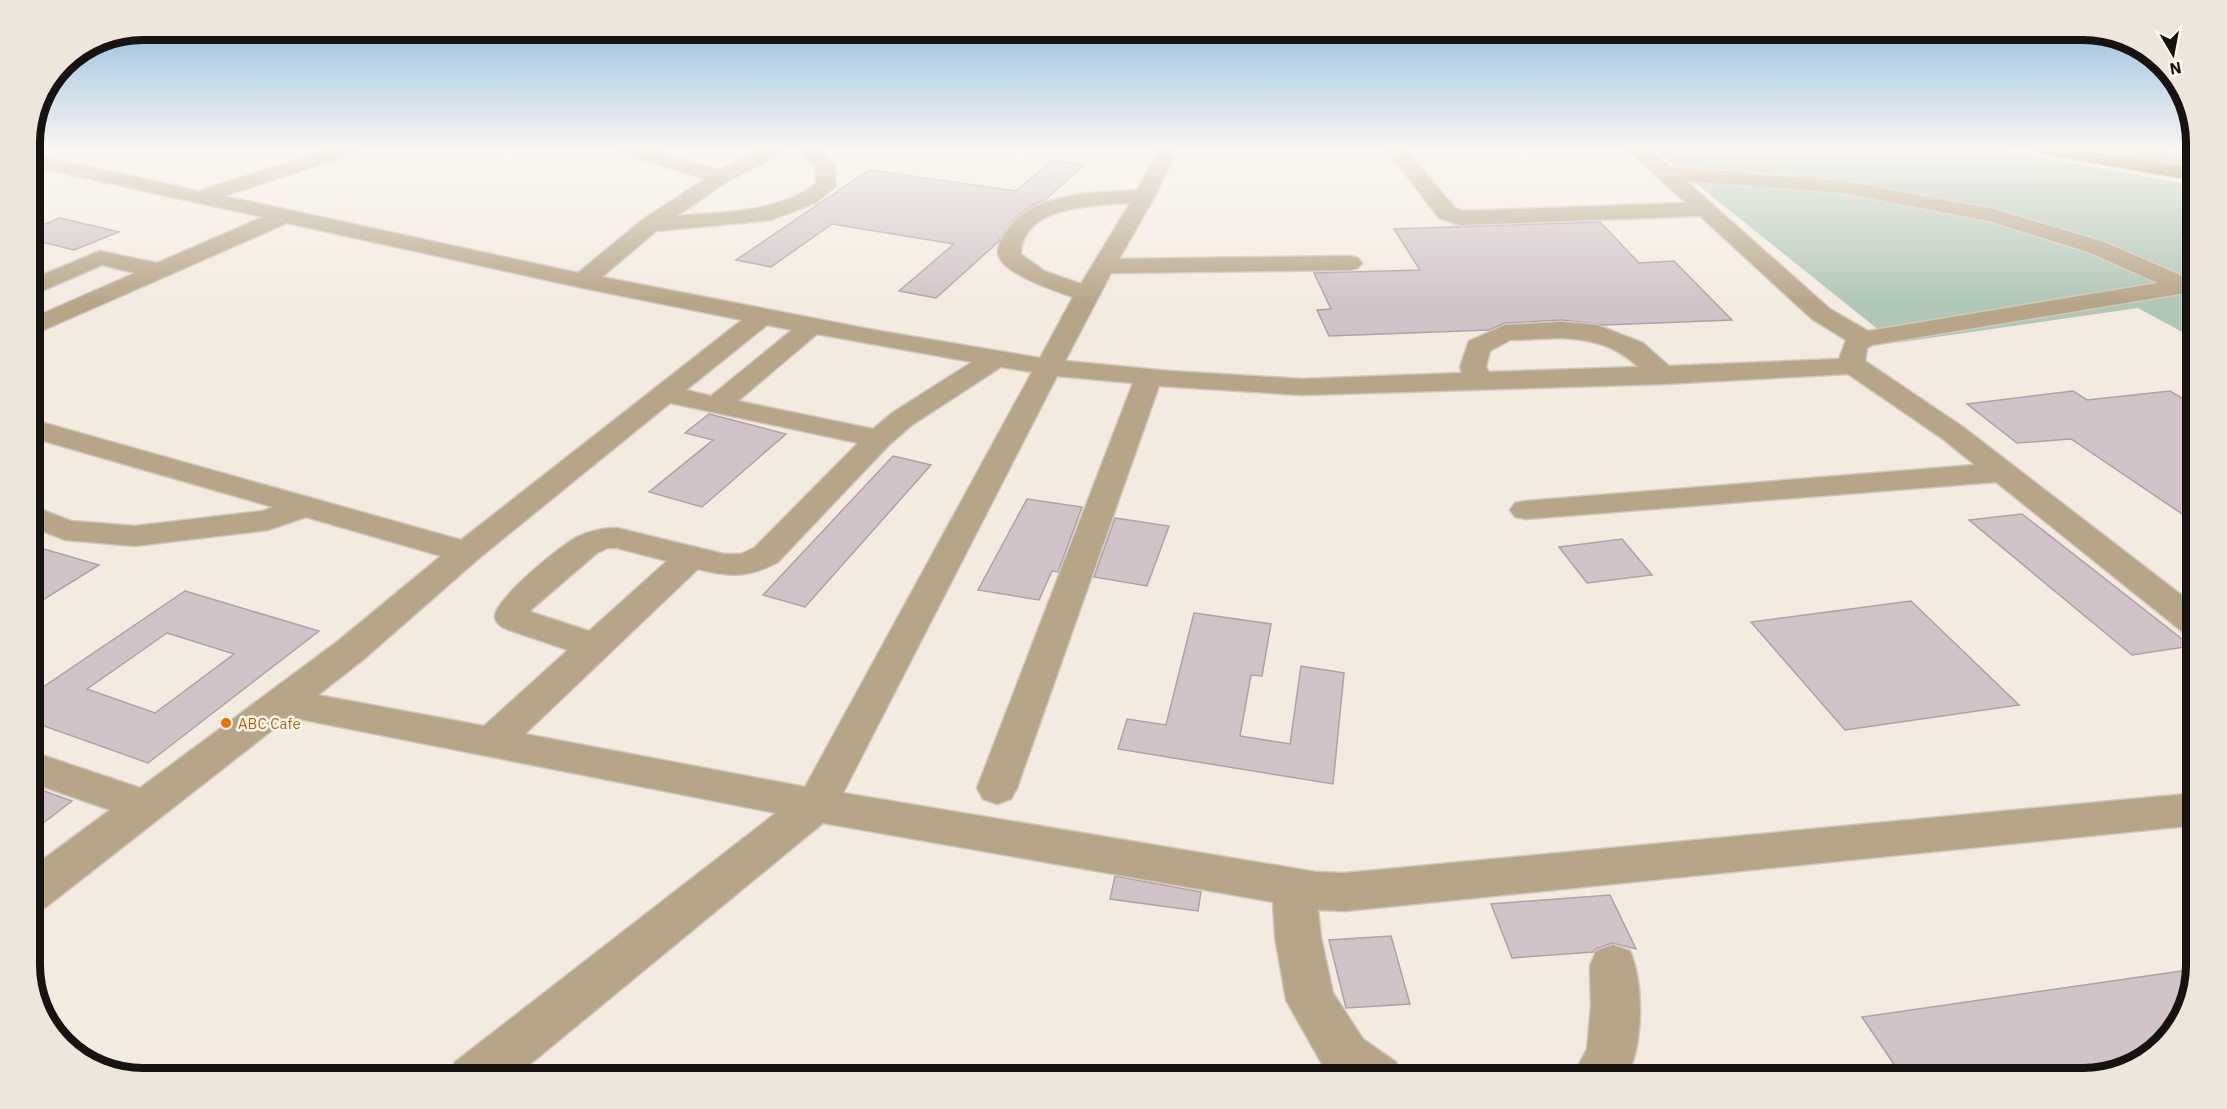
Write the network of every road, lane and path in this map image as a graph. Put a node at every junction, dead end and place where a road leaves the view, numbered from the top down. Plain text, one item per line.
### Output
1 (216, 201) edge
2 (686, 201) edge
3 (800, 201) edge
4 (1102, 201) edge
5 (1142, 201) edge
6 (1437, 201) edge
7 (1697, 201) edge
8 (1916, 201) edge
9 (1706, 209) junction
10 (284, 216) junction
11 (650, 225) junction
12 (1350, 263) dead end
13 (1104, 266) junction
14 (159, 271) junction
15 (583, 281) junction
16 (2186, 282) edge
17 (41, 284) edge
18 (2186, 285) edge
19 (1087, 294) junction
20 (762, 316) junction
21 (41, 323) edge
22 (812, 326) junction
23 (1858, 351) junction
24 (997, 358) junction
25 (1049, 367) junction
26 (1664, 376) junction
27 (1149, 377) junction
28 (1480, 382) junction
29 (664, 394) junction
30 (717, 405) junction
31 (41, 431) edge
32 (879, 440) junction
33 (2003, 472) junction
34 (306, 506) junction
35 (1526, 510) dead end
36 (41, 519) edge
37 (466, 552) junction
38 (690, 558) junction
39 (2186, 617) edge
40 (595, 646) junction
41 (282, 702) junction
42 (491, 742) junction
43 (41, 770) edge
44 (998, 788) dead end
45 (816, 805) junction
46 (146, 806) junction
47 (2186, 810) edge
48 (41, 886) edge
49 (1294, 887) junction
50 (1613, 966) dead end
51 (487, 1068) edge
52 (1363, 1068) edge
53 (1603, 1068) edge

1 - 10 street
2 - 11 street
3 - 11 street
4 - 19 street
5 - 13 street
6 - 9 street
7 - 9 street
8 - 16 street
9 - 23 street
10 - 14 street
10 - 15 street
11 - 15 street
12 - 13 street
13 - 19 street
14 - 17 street
14 - 21 street
15 - 20 street
18 - 23 street
19 - 25 street
20 - 22 street
20 - 29 street
22 - 24 street
22 - 30 street
23 - 26 street
23 - 33 street
24 - 25 street
24 - 32 street
25 - 27 street
25 - 45 street
26 - 28 street
26 - 28 street
27 - 28 street
27 - 44 street
29 - 30 street
29 - 37 street
30 - 32 street
31 - 34 street
32 - 38 street
33 - 35 street
33 - 39 street
34 - 36 street
34 - 37 street
37 - 41 street
38 - 40 street
38 - 40 street
40 - 42 street
41 - 42 street
41 - 46 street
42 - 45 street
43 - 46 street
45 - 49 street
45 - 51 street
46 - 48 street
47 - 49 street
49 - 52 street
50 - 53 street

